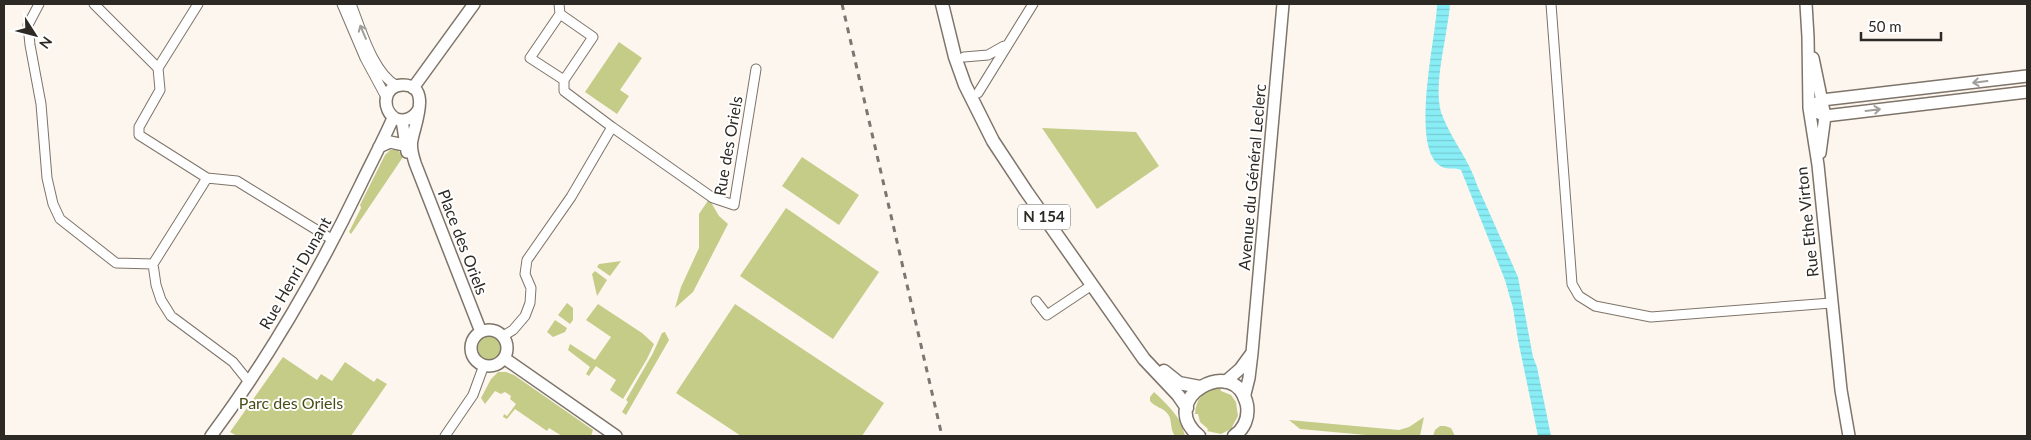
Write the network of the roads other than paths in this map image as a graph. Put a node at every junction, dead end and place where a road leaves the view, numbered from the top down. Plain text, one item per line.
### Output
1 (39, 4) edge
2 (94, 4) edge
3 (198, 4) edge
4 (342, 4) edge
5 (351, 4) edge
6 (474, 4) edge
7 (559, 4) edge
8 (942, 4) edge
9 (950, 4) edge
10 (1034, 4) edge
11 (1283, 4) edge
12 (1551, 4) edge
13 (1806, 4) edge
14 (560, 14) junction
15 (1808, 37) junction
16 (1010, 41) junction
17 (964, 57) junction
18 (158, 68) junction
19 (756, 69) dead end
20 (2027, 76) edge
21 (564, 80) junction
22 (397, 86) junction
23 (413, 88) junction
24 (2027, 92) edge
25 (978, 93) junction
26 (386, 97) junction
27 (1822, 100) junction
28 (1809, 108) junction
29 (419, 109) junction
30 (1825, 116) junction
31 (398, 119) junction
32 (612, 127) junction
33 (404, 145) junction
34 (379, 147) junction
35 (415, 163) junction
36 (1818, 165) junction
37 (207, 178) junction
38 (332, 240) junction
39 (153, 264) junction
40 (1092, 285) junction
41 (1036, 301) dead end
42 (1832, 303) junction
43 (481, 332) junction
44 (503, 336) junction
45 (1252, 353) junction
46 (504, 358) junction
47 (484, 365) junction
48 (249, 382) junction
49 (1225, 382) junction
50 (1200, 387) junction
51 (1244, 398) junction
52 (1187, 408) junction
53 (602, 432) edge
54 (213, 436) edge
55 (446, 436) edge
56 (616, 436) edge
57 (1198, 436) edge
58 (1235, 436) edge
59 (1849, 436) edge

1 - 39 street
2 - 18 street
3 - 18 street
4 - 26 street
22 -> 5 street
6 - 23 main road
7 - 14 street
8 - 40 main road, N 154
9 - 17 main road, N 154
10 - 16 street
11 - 45 main road, Avenue du Général Leclerc
12 - 42 street
13 - 15 main road, Rue Ethe Virton
14 - 21 street
14 - 21 street
15 - 27 main road
15 - 28 main road, Rue Ethe Virton
16 - 17 street
16 - 25 street
17 - 25 main road, N 154
18 - 37 street
19 - 32 street, Rue des Oriels
20 -> 27 main road
21 - 32 street, Rue des Oriels
22 - 23 main road
22 - 26 main road
23 - 29 main road
30 -> 24 main road
25 - 50 main road, N 154
26 - 31 main road
27 - 28 main road
27 - 30 main road
28 - 30 main road
28 - 36 main road, Rue Ethe Virton
29 - 31 main road
29 - 35 main road
30 - 36 main road
31 - 33 main road
31 - 34 main road, Rue Henri Dunant
32 - 44 street
33 - 34 main road
33 - 35 main road
34 - 38 main road, Rue Henri Dunant
35 - 43 main road, Place des Oriels
36 - 42 main road, Rue Ethe Virton
37 - 38 street
37 - 39 street
38 - 48 main road, Rue Henri Dunant
39 - 48 street
40 - 41 street
40 - 52 main road, N 154
42 - 59 main road, Rue Ethe Virton
43 - 44 main road
43 - 47 main road
44 - 46 main road
45 - 49 main road
45 - 51 main road, Avenue du Général Leclerc
46 - 47 main road
46 - 53 main road
47 - 55 street
48 - 54 main road, Rue Henri Dunant
49 - 50 main road
49 - 51 main road
50 - 52 main road
51 - 58 main road
52 - 57 main road
53 - 56 main road

